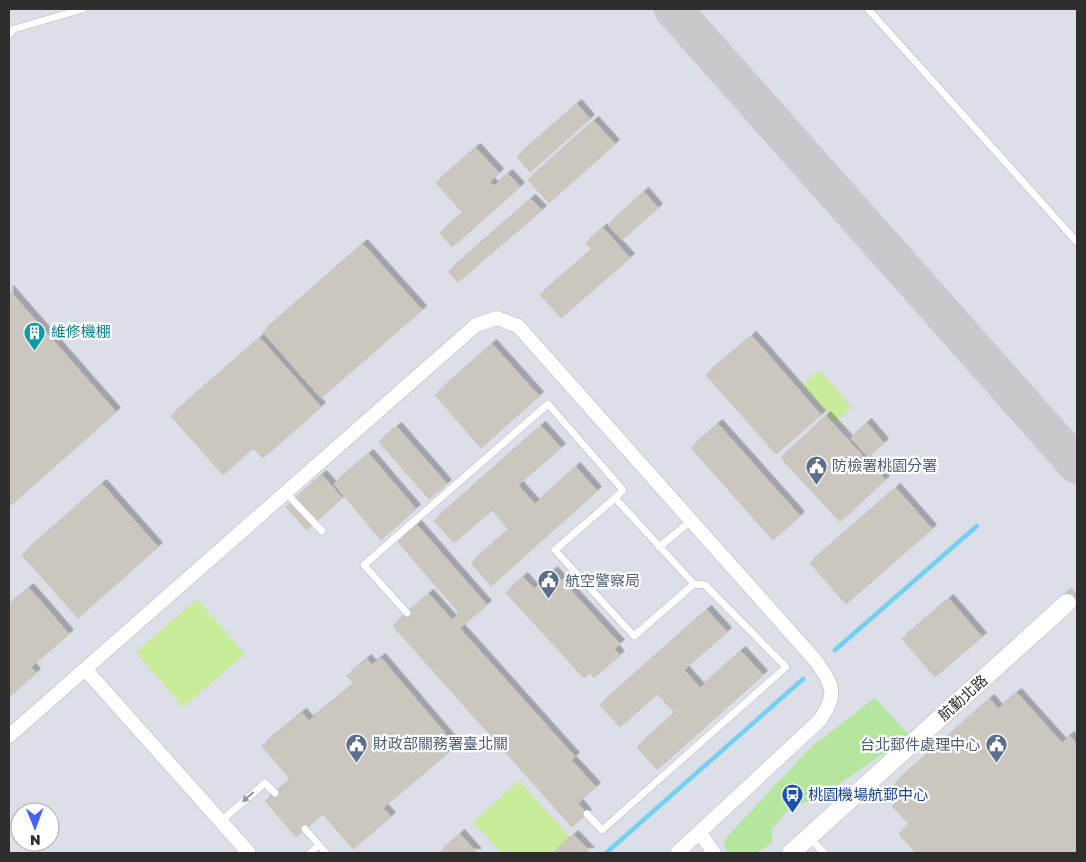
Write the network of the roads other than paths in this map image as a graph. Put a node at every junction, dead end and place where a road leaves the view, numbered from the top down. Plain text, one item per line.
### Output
1 (84, 9) edge
2 (868, 9) edge
3 (9, 34) edge
4 (1077, 242) edge
5 (286, 493) junction
6 (615, 498) junction
7 (691, 520) junction
8 (322, 531) dead end
9 (659, 547) junction
10 (694, 584) junction
11 (1067, 603) tunnel mouth
12 (407, 613) dead end
13 (86, 670) junction
14 (9, 736) edge
15 (275, 793) dead end
16 (587, 814) dead end
17 (220, 821) junction
18 (305, 829) dead end
19 (700, 833) junction
20 (809, 837) junction
21 (319, 845) junction
22 (249, 853) edge
23 (310, 853) edge
24 (326, 853) edge
25 (677, 853) edge
26 (714, 853) edge
27 (791, 853) edge
28 (824, 853) edge

1 - 3 lane
2 - 4 lane
5 - 7 street
5 - 8 lane
5 - 13 street
6 - 9 lane
6 - 10 lane
6 - 12 lane
7 - 9 lane
7 - 19 street
9 - 10 lane
10 - 16 lane
11 - 20 street, 航勤北路
13 - 14 street
13 - 17 street
15 -> 17 lane
17 - 22 street
18 - 21 lane
19 - 25 street
19 - 26 street
20 - 27 street, 航勤北路
20 - 28 lane
21 - 23 lane
21 - 24 lane

